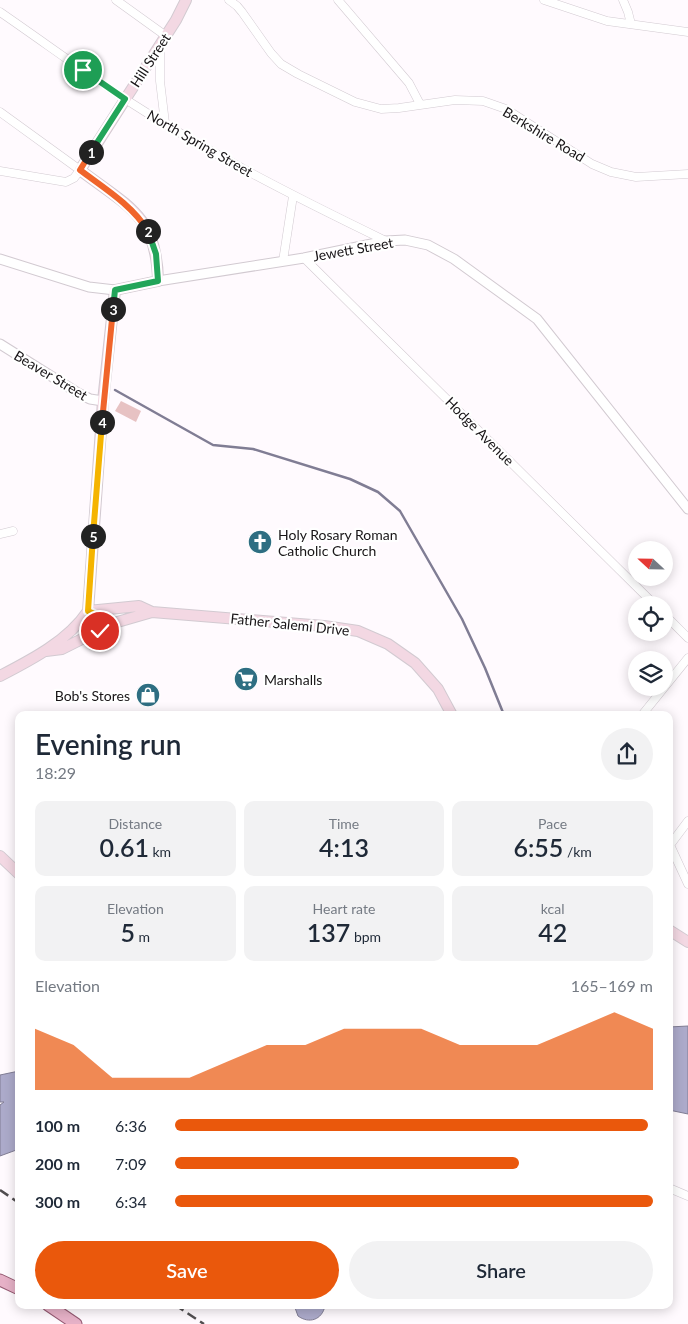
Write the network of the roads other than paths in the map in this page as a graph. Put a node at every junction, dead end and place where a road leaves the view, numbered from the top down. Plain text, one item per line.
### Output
1 (116, 0) edge
2 (186, 0) edge
3 (229, 0) edge
4 (338, 0) edge
5 (544, 0) edge
6 (623, 0) edge
7 (0, 12) edge
8 (631, 24) junction
9 (688, 32) edge
10 (166, 36) junction
11 (160, 46) junction
12 (125, 99) junction
13 (420, 104) junction
14 (0, 112) edge
15 (165, 123) junction
16 (80, 170) junction
17 (0, 171) edge
18 (688, 174) edge
19 (294, 196) junction
20 (386, 240) junction
21 (304, 258) junction
22 (0, 259) edge
23 (283, 261) junction
24 (158, 281) junction
25 (115, 290) junction
26 (0, 344) edge
27 (103, 401) junction
28 (688, 509) edge
29 (13, 531) dead end
30 (0, 534) edge
31 (646, 596) edge
32 (88, 611) junction
33 (152, 612) junction
34 (673, 623) edge
35 (114, 624) junction
36 (688, 638) edge
37 (43, 651) junction
38 (688, 658) edge
39 (0, 676) edge
40 (450, 711) edge
41 (645, 711) edge
42 (688, 821) edge
43 (673, 841) edge
44 (673, 852) edge
45 (0, 856) edge
46 (15, 870) edge
47 (688, 884) edge
48 (673, 933) edge
49 (688, 942) edge
50 (673, 1190) edge
51 (688, 1196) edge
52 (0, 1280) edge
53 (15, 1287) edge
54 (54, 1309) edge
55 (76, 1324) edge

1 - 10 street
2 - 10 main road, Hill Street
3 - 13 street, Berkshire Road
4 - 13 street
5 - 8 street
6 - 8 street
7 - 12 street, North Spring Street
8 - 9 street
10 - 11 main road, Hill Street
11 - 12 main road, Hill Street
11 - 15 street
12 - 15 street, North Spring Street
12 - 16 main road, Hill Street
13 - 18 street, Berkshire Road
14 - 16 street
15 - 19 street, North Spring Street
16 - 17 street
16 - 24 main road
19 - 20 street, North Spring Street
19 - 23 street
20 - 21 street, Jewett Street
20 - 28 street, Jewett Street
21 - 23 street, Jewett Street
21 - 31 street, Hodge Avenue
22 - 25 street, Jewett Street
23 - 24 street, Jewett Street
24 - 25 main road, Jewett Street
25 - 27 main road
26 - 27 street, Beaver Street
27 - 32 main road
29 - 30 street
32 - 33 main road, Father Salemi Drive
32 - 35 main road
32 - 37 main road
33 - 35 main road, Father Salemi Drive
33 - 40 main road, Father Salemi Drive
34 - 36 street
35 - 37 main road, Father Salemi Drive
37 - 39 main road
38 - 41 street
42 - 43 street
44 - 47 street
45 - 46 main road
48 - 49 main road
50 - 51 street
52 - 53 main road
54 - 55 main road

